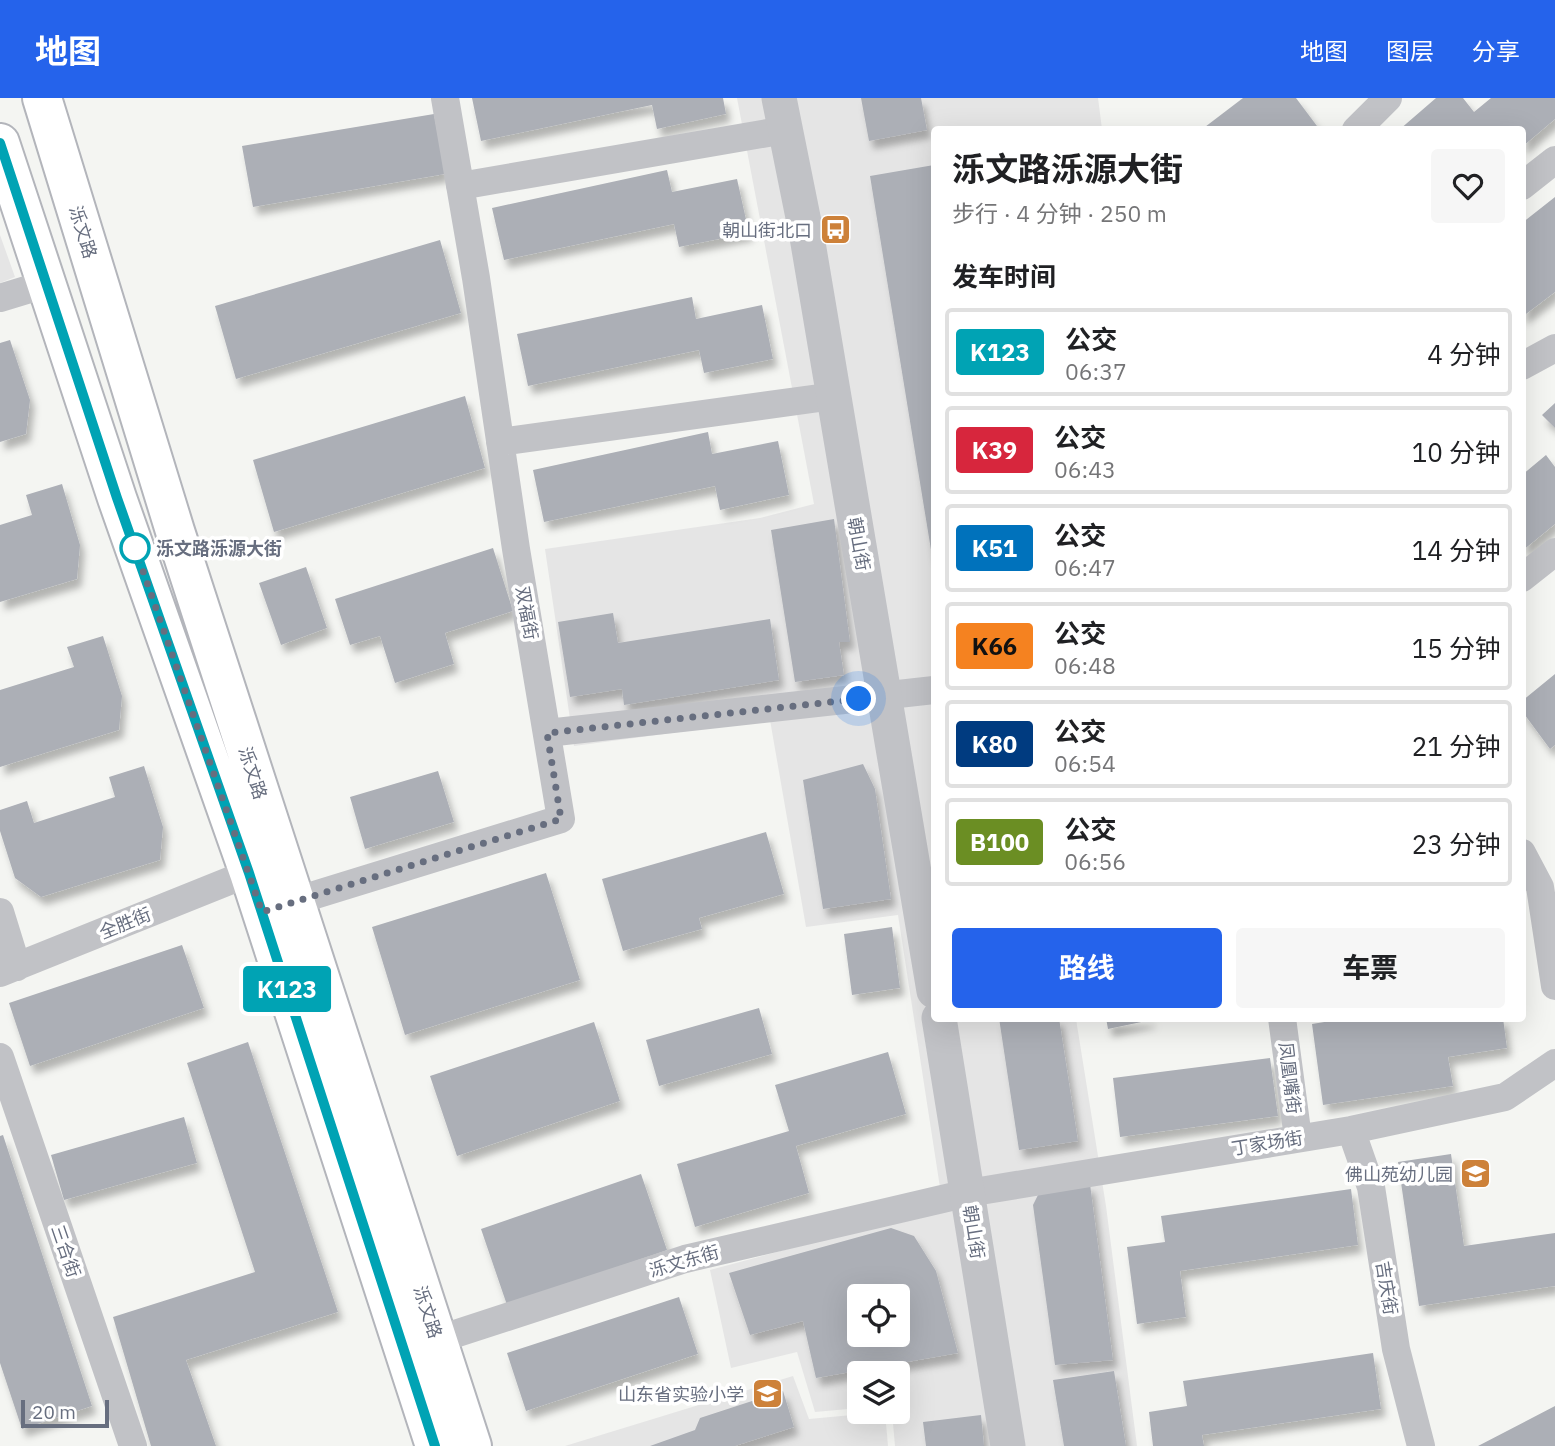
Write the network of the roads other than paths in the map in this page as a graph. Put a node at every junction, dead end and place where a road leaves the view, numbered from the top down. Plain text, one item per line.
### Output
1 (42, 98) edge
2 (445, 98) edge
3 (1388, 98) edge
4 (782, 114) edge
5 (1360, 126) edge
6 (0, 143) edge
7 (1555, 160) edge
8 (1526, 183) edge
9 (460, 186) junction
10 (46, 284) junction
11 (0, 298) edge
12 (1555, 348) edge
13 (1526, 364) edge
14 (834, 396) junction
15 (500, 442) junction
16 (1555, 552) edge
17 (1526, 575) edge
18 (931, 690) edge
19 (885, 696) junction
20 (547, 733) junction
21 (1526, 861) edge
22 (249, 873) junction
23 (278, 906) junction
24 (0, 912) edge
25 (8, 970) edge
26 (931, 973) edge
27 (1555, 986) edge
28 (940, 1022) edge
29 (1283, 1022) edge
30 (0, 1057) edge
31 (1555, 1063) edge
32 (1351, 1130) junction
33 (1298, 1138) junction
34 (968, 1193) junction
35 (421, 1345) junction
36 (133, 1446) edge
37 (435, 1446) edge
38 (472, 1446) edge
39 (1008, 1446) edge
40 (1421, 1446) edge

1 - 23 main road, 泺文路
2 - 9 street, 双福街
3 - 5 street
4 - 9 street
4 - 14 street, 朝山街
6 - 10 main road, 泺文路
7 - 8 street
9 - 15 street, 双福街
10 - 11 street
10 - 22 main road, 泺文路
12 - 13 street
14 - 15 street
14 - 19 street, 朝山街
15 - 20 street, 双福街
16 - 17 street
18 - 19 street
19 - 20 street
19 - 26 street, 朝山街
20 - 23 street, 双福街
21 - 27 street
22 - 23 main road, 泺文路
22 - 25 street, 全胜街
23 - 35 main road, 泺文路
24 - 25 street
28 - 34 street, 朝山街
29 - 33 street, 凤凰嘴街
30 - 36 street, 三合街
31 - 32 street, 丁家场街
32 - 33 street, 丁家场街
32 - 40 street, 吉庆街
33 - 34 street, 丁家场街
34 - 35 street, 泺文东街
34 - 39 street, 朝山街
35 - 37 main road, 泺文路
35 - 38 main road, 泺文路

